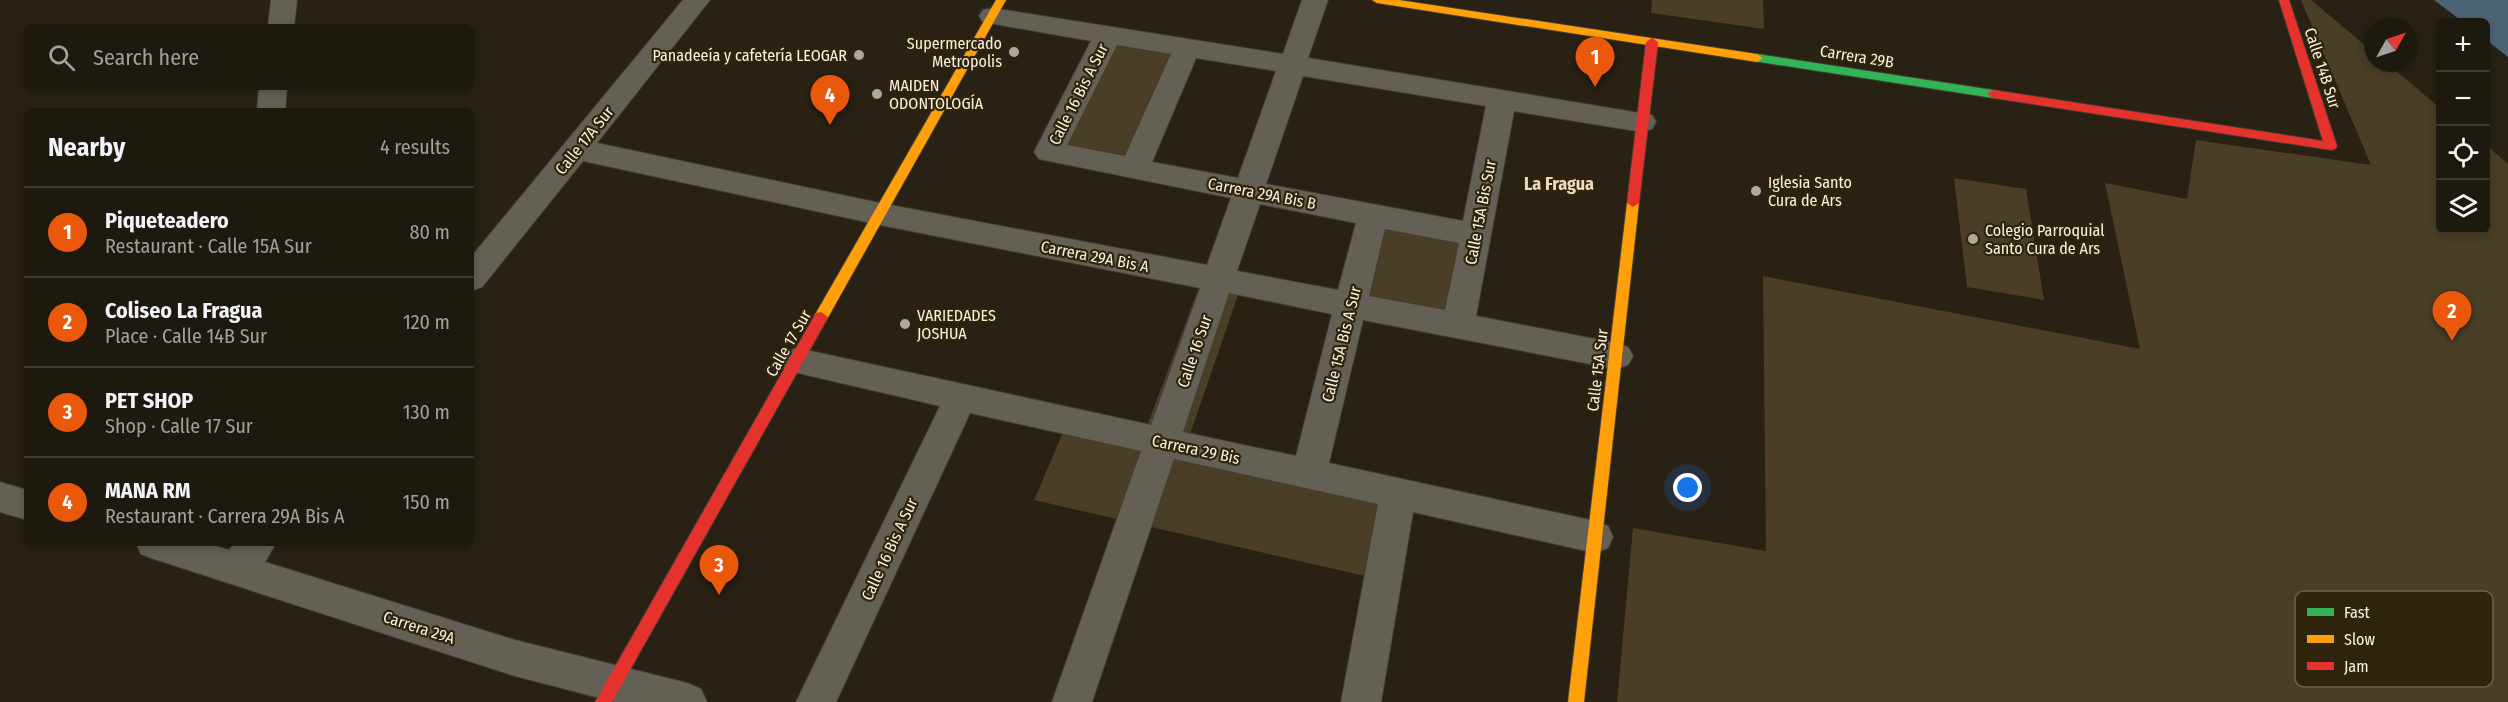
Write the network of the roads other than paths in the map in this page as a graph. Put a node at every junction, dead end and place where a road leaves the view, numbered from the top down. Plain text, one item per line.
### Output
1 (284, 0) edge
2 (697, 0) edge
3 (1315, 0) edge
4 (1377, 0) edge
5 (2284, 0) edge
6 (997, 8) edge
7 (280, 24) edge
8 (1108, 35) junction
9 (1652, 42) junction
10 (1187, 48) junction
11 (1292, 65) junction
12 (273, 90) edge
13 (1502, 99) junction
14 (271, 108) edge
15 (1642, 122) junction
16 (2331, 146) joint
17 (576, 149) junction
18 (1049, 152) joint
19 (1135, 168) junction
20 (1248, 190) junction
21 (880, 214) junction
22 (1373, 214) junction
23 (1475, 235) junction
24 (474, 275) edge
25 (1218, 280) junction
26 (1350, 305) junction
27 (1458, 326) junction
28 (1616, 356) junction
29 (797, 361) junction
30 (961, 397) junction
31 (1162, 441) junction
32 (1309, 473) junction
33 (1398, 493) junction
34 (0, 497) edge
35 (24, 504) edge
36 (1595, 537) junction
37 (175, 546) edge
38 (247, 556) edge
39 (609, 693) edge
40 (687, 702) edge
41 (816, 702) edge
42 (1072, 702) edge
43 (1361, 702) edge
44 (1576, 702) edge

1 - 7 street
2 - 17 street, Calle 17A Sur
3 - 11 street, Calle 16 Sur
4 - 9 street, Carrera 29B
5 - 16 street, Calle 14B Sur
6 - 8 street
6 - 21 street, Calle 17 Sur
8 - 10 street
8 - 18 street, Calle 16 Bis A Sur
9 - 15 street, Calle 15A Sur
9 - 16 street, Carrera 29B
10 - 11 street
10 - 19 street
11 - 13 street
11 - 20 street, Calle 16 Sur
12 - 14 street
13 - 15 street
13 - 23 street, Calle 15A Bis Sur
15 - 28 street, Calle 15A Sur
17 - 21 street, Carrera 29A Bis A
17 - 24 street, Calle 17A Sur
18 - 19 street, Carrera 29A Bis B
19 - 20 street, Carrera 29A Bis B
20 - 22 street, Carrera 29A Bis B
20 - 25 street, Calle 16 Sur
21 - 25 street, Carrera 29A Bis A
21 - 29 street, Calle 17 Sur
22 - 23 street, Carrera 29A Bis B
22 - 26 street, Calle 15A Bis A Sur
23 - 27 street, Calle 15A Bis Sur
25 - 26 street, Carrera 29A Bis A
25 - 31 street, Calle 16 Sur
26 - 27 street, Carrera 29A Bis A
26 - 32 street, Calle 15A Bis A Sur
27 - 28 street, Carrera 29A Bis A
28 - 36 street, Calle 15A Sur
29 - 30 street, Carrera 29 Bis
29 - 39 street, Calle 17 Sur
30 - 31 street, Carrera 29 Bis
30 - 41 street, Calle 16 Bis A Sur
31 - 32 street, Carrera 29 Bis
31 - 42 street, Calle 16 Sur
32 - 33 street, Carrera 29 Bis
33 - 36 street, Carrera 29 Bis
33 - 43 street
34 - 35 street
36 - 44 street, Calle 15A Sur
37 - 38 street, Carrera 29A
38 - 39 street, Carrera 29A
39 - 40 street, Carrera 29A

